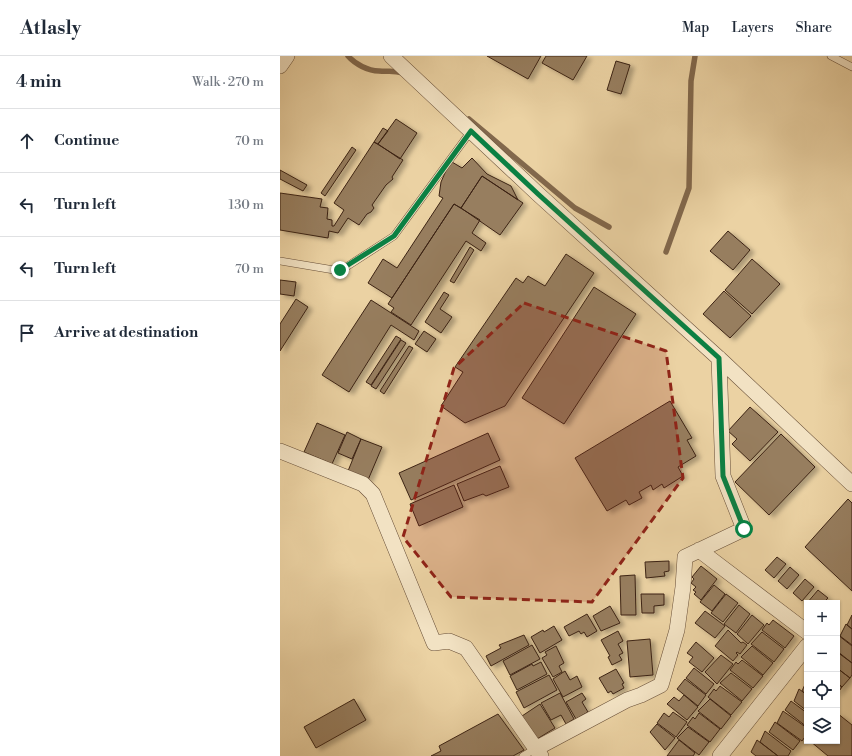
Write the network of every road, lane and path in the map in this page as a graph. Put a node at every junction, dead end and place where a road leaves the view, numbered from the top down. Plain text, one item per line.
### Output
1 (287, 56) edge
2 (391, 56) edge
3 (831, 56) edge
4 (280, 66) edge
5 (852, 67) edge
6 (471, 131) junction
7 (280, 261) edge
8 (719, 358) junction
9 (280, 451) edge
10 (852, 484) edge
11 (699, 550) junction
12 (804, 630) edge
13 (804, 650) edge
14 (533, 754) edge
15 (720, 756) edge

1 - 4 street
2 - 6 street
3 - 5 lane
6 - 7 lane
6 - 8 street
8 - 10 street
8 - 11 street
9 - 14 street
11 - 12 street
11 - 14 street
13 - 15 street

